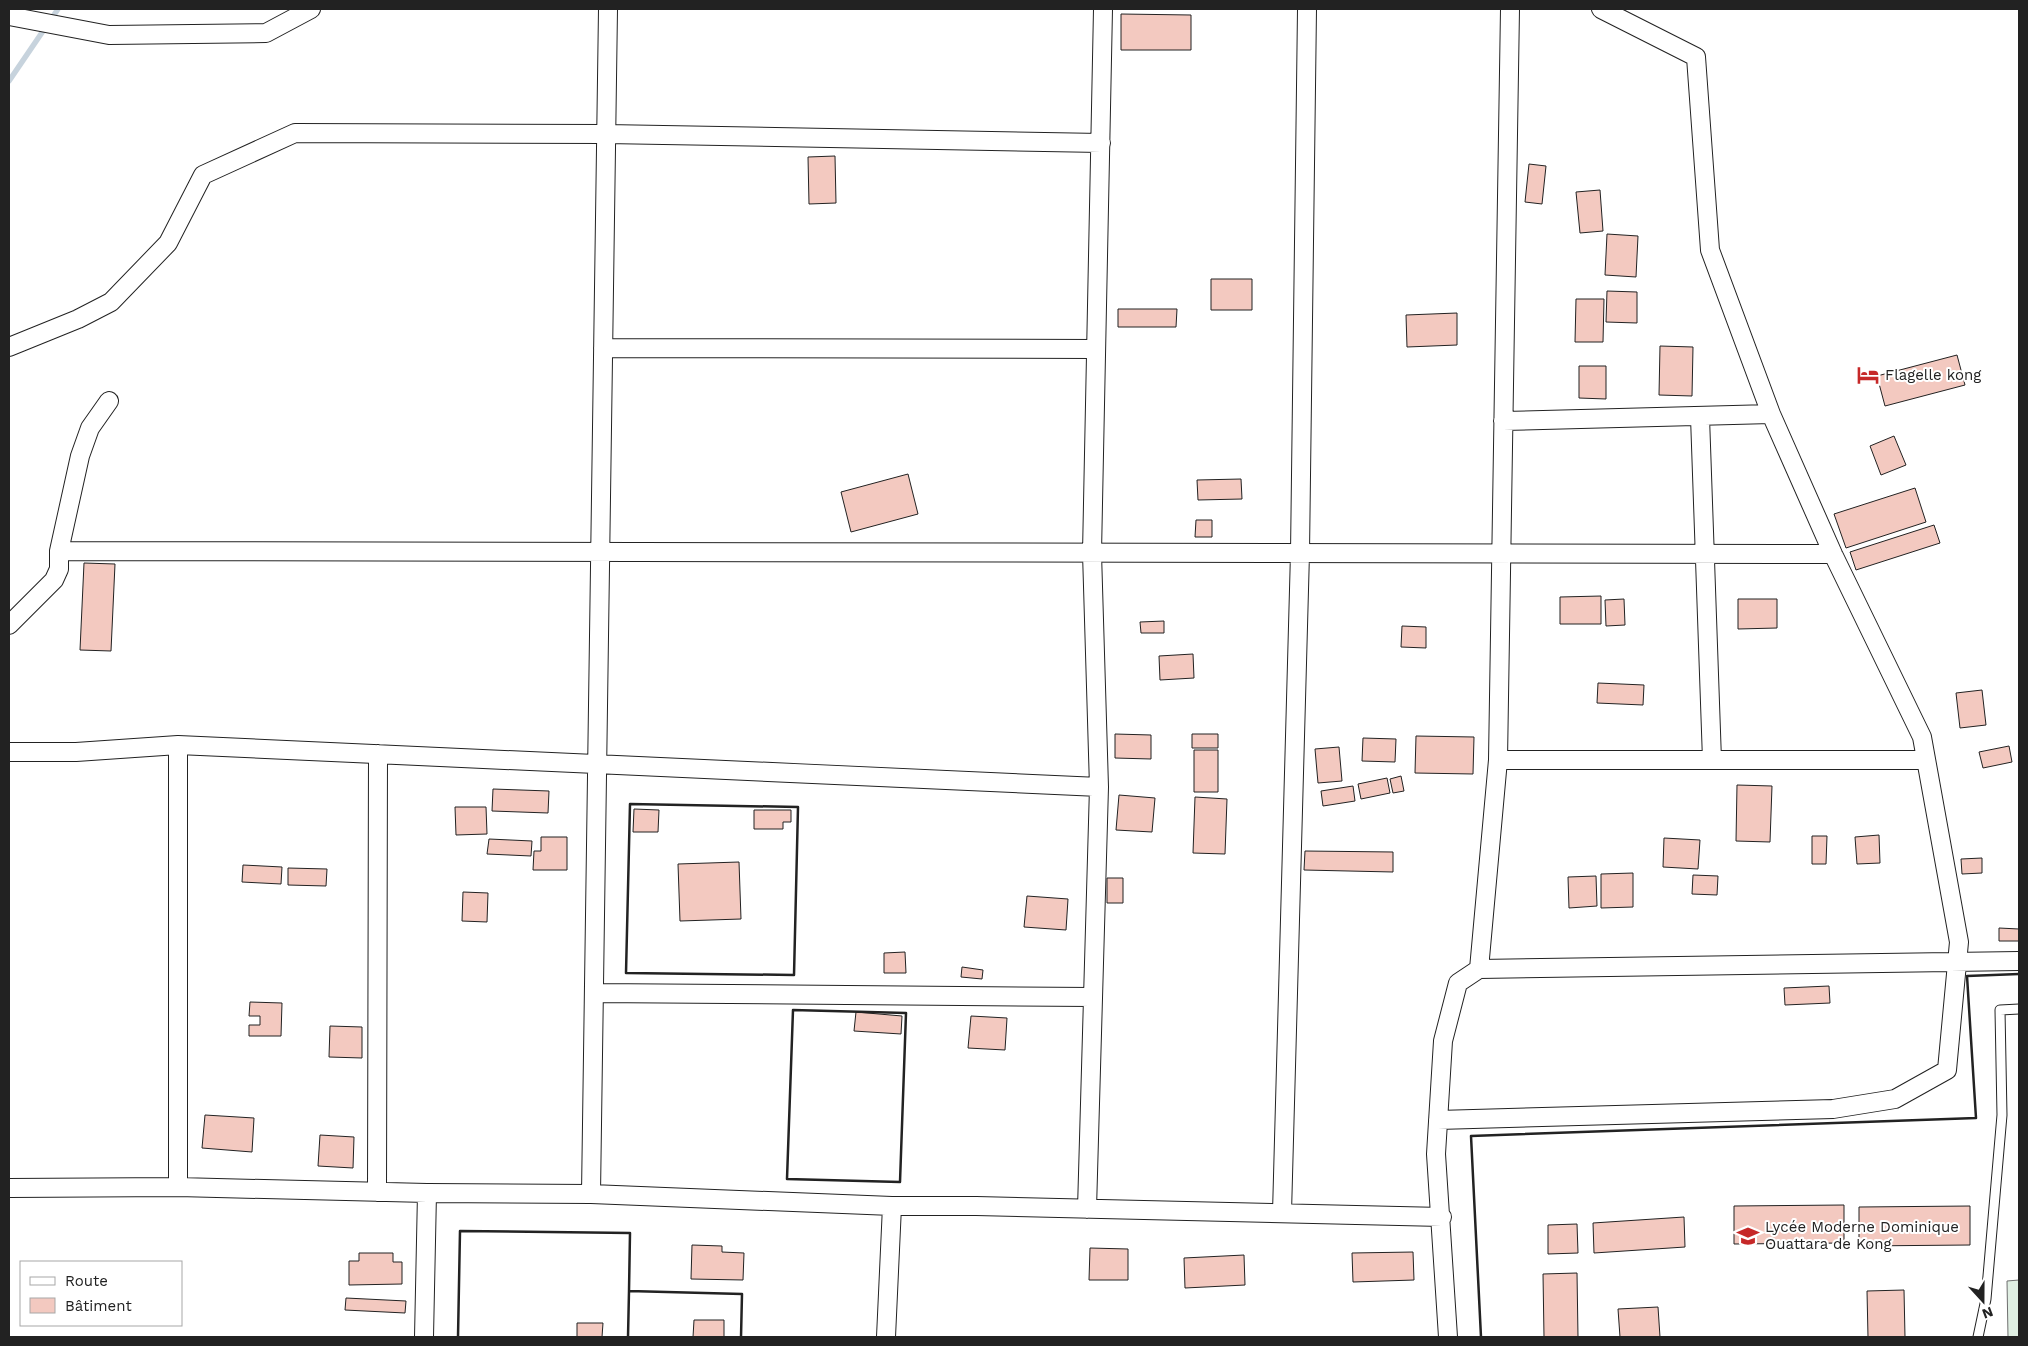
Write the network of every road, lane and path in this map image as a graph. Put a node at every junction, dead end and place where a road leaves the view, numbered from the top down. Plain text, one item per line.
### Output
1 (312, 9) edge
2 (608, 9) edge
3 (1104, 9) edge
4 (1307, 9) edge
5 (1510, 9) edge
6 (1601, 9) edge
7 (9, 16) edge
8 (606, 134) junction
9 (1101, 143) junction
10 (9, 347) edge
11 (603, 348) junction
12 (1096, 349) junction
13 (109, 401) dead end
14 (1771, 414) junction
15 (1700, 417) junction
16 (1503, 421) junction
17 (59, 551) junction
18 (600, 552) junction
19 (1092, 553) junction
20 (1300, 553) junction
21 (1502, 554) junction
22 (1704, 554) junction
23 (1833, 554) junction
24 (9, 625) edge
25 (178, 745) junction
26 (9, 752) edge
27 (378, 754) junction
28 (1498, 760) junction
29 (1712, 760) junction
30 (1926, 760) junction
31 (596, 764) junction
32 (1100, 787) junction
33 (2019, 960) edge
34 (1957, 962) junction
35 (1479, 969) junction
36 (594, 993) junction
37 (1093, 997) junction
38 (2019, 1009) edge
39 (1438, 1120) junction
40 (178, 1187) junction
41 (9, 1188) edge
42 (377, 1192) junction
43 (427, 1193) junction
44 (591, 1194) junction
45 (892, 1206) junction
46 (1087, 1209) junction
47 (1282, 1214) junction
48 (1442, 1217) junction
49 (424, 1337) edge
50 (886, 1337) edge
51 (1448, 1337) edge
52 (1978, 1337) edge

1 - 7 street
2 - 8 street
3 - 9 street
4 - 20 street
5 - 16 street
6 - 14 street
8 - 9 street
8 - 10 street
8 - 11 street
9 - 12 street
11 - 12 street
11 - 18 street
12 - 19 street
13 - 17 street
14 - 15 street
14 - 23 street
15 - 16 street
15 - 22 street
16 - 21 street
17 - 18 street
17 - 24 street
18 - 19 street
18 - 31 street
19 - 20 street
19 - 32 street
20 - 21 street
20 - 47 street
21 - 22 street
21 - 28 street
22 - 23 street
22 - 29 street
23 - 30 street
25 - 26 street
25 - 27 street
25 - 40 street
27 - 31 street
27 - 42 street
28 - 29 street
28 - 35 street
29 - 30 street
30 - 34 street
31 - 32 street
31 - 36 street
32 - 37 street
33 - 34 street
34 - 35 street
34 - 39 street
35 - 39 street
36 - 37 street
36 - 44 street
37 - 46 street
38 - 52 lane
39 - 48 street
40 - 41 street
40 - 42 street
42 - 43 street
43 - 44 street
43 - 49 street
44 - 45 street
45 - 46 street
45 - 50 street
46 - 47 street
47 - 48 street
48 - 51 street

